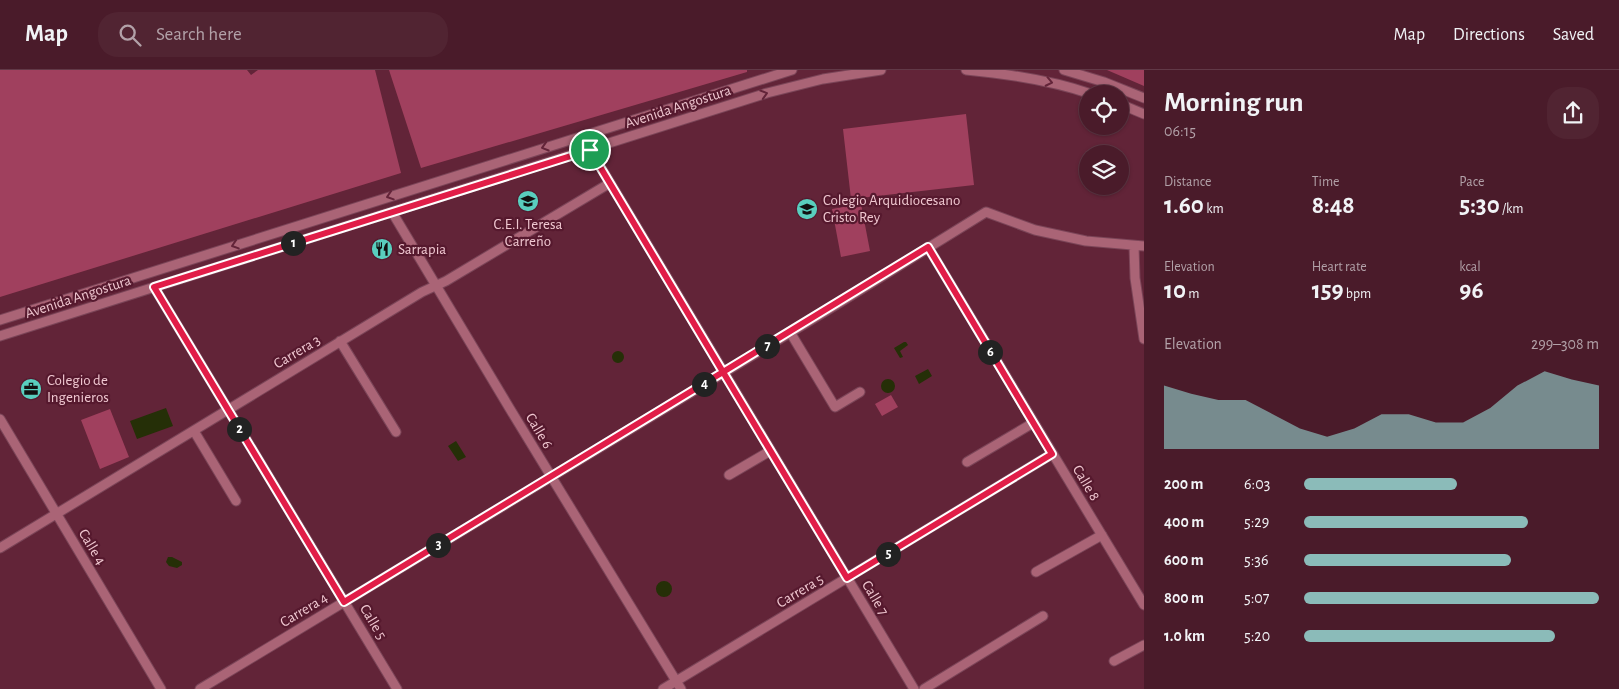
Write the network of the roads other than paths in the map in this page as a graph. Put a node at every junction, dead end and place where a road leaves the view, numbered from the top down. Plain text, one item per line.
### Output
1 (792, 70) edge
2 (881, 70) edge
3 (966, 70) edge
4 (1064, 70) edge
5 (1079, 91) edge
6 (1144, 98) edge
7 (1129, 108) edge
8 (1144, 114) edge
9 (582, 136) junction
10 (590, 150) junction
11 (610, 183) junction
12 (392, 212) junction
13 (1134, 246) junction
14 (1144, 246) edge
15 (928, 247) junction
16 (436, 286) junction
17 (154, 287) junction
18 (0, 320) edge
19 (790, 332) junction
20 (0, 336) edge
21 (1144, 339) edge
22 (340, 341) junction
23 (723, 372) junction
24 (860, 392) dead end
25 (227, 410) junction
26 (0, 419) edge
27 (1033, 423) junction
28 (194, 430) junction
29 (396, 432) dead end
30 (770, 451) junction
31 (1052, 454) junction
32 (967, 462) dead end
33 (729, 475) dead end
34 (551, 476) junction
35 (236, 500) dead end
36 (56, 514) junction
37 (1102, 535) junction
38 (0, 548) edge
39 (1036, 572) dead end
40 (847, 578) junction
41 (344, 602) junction
42 (1144, 605) edge
43 (1043, 616) dead end
44 (1144, 646) edge
45 (1114, 661) dead end
46 (679, 685) edge
47 (161, 689) edge
48 (200, 689) edge
49 (397, 689) edge
50 (663, 689) edge
51 (914, 689) edge
52 (924, 689) edge

1 - 9 street, Avenida Angostura
10 -> 2 street, Avenida Angostura
3 -> 5 street
4 - 6 street
7 - 8 street
9 - 10 street, Calle 7
9 -> 18 street, Avenida Angostura
10 - 11 street, Calle 7
10 - 12 street, Avenida Angostura
11 - 16 street, Carrera 3
11 - 23 street, Calle 7
12 - 16 street, Calle 6
12 - 17 street, Avenida Angostura
13 - 14 street
13 - 15 street, Carrera 4
13 - 21 street
15 - 19 street, Carrera 4
15 - 27 street, Calle 8
16 - 22 street, Carrera 3
16 - 34 street, Calle 6
17 - 20 street, Avenida Angostura
17 - 25 street, Calle 5
19 - 23 street, Carrera 4
19 - 24 street
22 - 25 street, Carrera 3
22 - 29 street
23 - 30 street, Calle 7
23 - 34 street, Carrera 4
25 - 28 street, Carrera 3
25 - 41 street, Calle 5
26 - 36 street, Calle 4
27 - 31 street, Calle 8
27 - 32 street
28 - 35 street
28 - 36 street, Carrera 3
30 - 33 street
30 - 40 street, Calle 7
31 - 37 street, Calle 8
31 - 40 street, Carrera 5
34 - 41 street, Carrera 4
34 - 46 street, Calle 6
36 - 38 street, Carrera 3
36 - 47 street, Calle 4
37 - 39 street
37 - 42 street, Calle 8
40 - 46 street, Carrera 5
40 - 51 street, Calle 7
41 - 48 street, Carrera 4
41 - 49 street, Calle 5
43 - 52 street
44 - 45 street
46 - 50 street, Carrera 5

